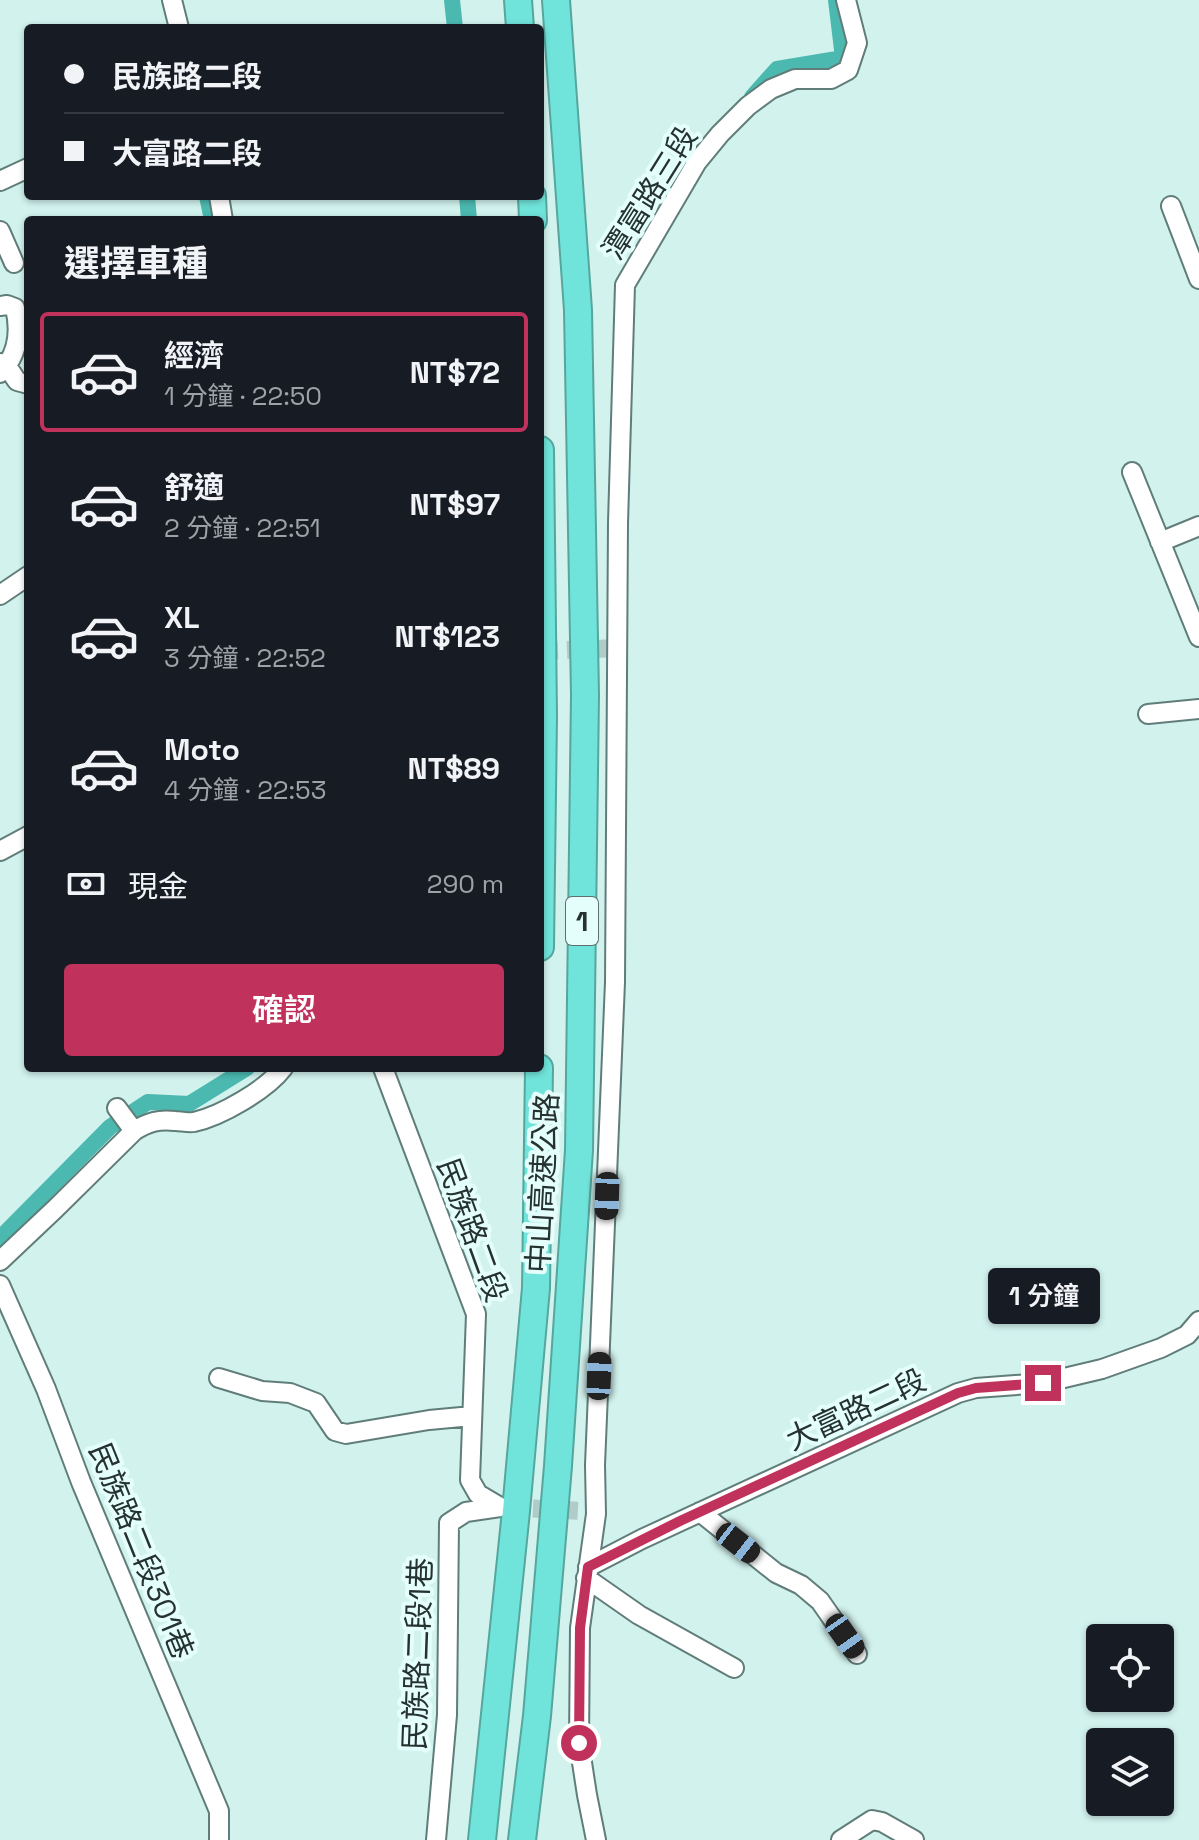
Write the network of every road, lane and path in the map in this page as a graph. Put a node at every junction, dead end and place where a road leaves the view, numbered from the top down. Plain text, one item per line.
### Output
1 (172, 0) edge
2 (518, 0) edge
3 (556, 0) edge
4 (846, 0) edge
5 (178, 24) edge
6 (520, 24) edge
7 (24, 170) edge
8 (0, 181) edge
9 (1171, 206) dead end
10 (0, 231) edge
11 (14, 263) dead end
12 (1199, 279) edge
13 (0, 306) edge
14 (2, 367) edge
15 (24, 383) edge
16 (1132, 472) dead end
17 (1199, 526) edge
18 (1160, 542) junction
19 (24, 579) edge
20 (0, 595) edge
21 (1199, 637) edge
22 (1199, 709) edge
23 (1148, 714) dead end
24 (24, 838) edge
25 (0, 851) edge
26 (278, 1072) edge
27 (385, 1072) edge
28 (539, 1072) edge
29 (117, 1108) dead end
30 (132, 1128) junction
31 (0, 1261) edge
32 (0, 1285) edge
33 (1199, 1321) edge
34 (219, 1378) dead end
35 (472, 1416) junction
36 (470, 1480) junction
37 (466, 1512) junction
38 (700, 1512) junction
39 (587, 1572) junction
40 (857, 1654) dead end
41 (734, 1668) dead end
42 (219, 1840) edge
43 (436, 1840) edge
44 (482, 1840) edge
45 (522, 1840) edge
46 (596, 1840) edge
47 (841, 1840) edge
48 (914, 1840) edge

1 - 5 street
2 - 6 highway
3 - 45 highway, 中山高速公路 / 1
4 - 39 street, 潭富路三段
7 - 8 street
9 - 12 street
10 - 11 street
13 - 14 street
14 - 15 street
16 - 18 street
17 - 18 street
18 - 21 street
19 - 20 street
22 - 23 street
24 - 25 street
26 - 30 street
27 - 35 street, 民族路二段
28 - 44 highway, 中山高速公路
29 - 30 street
30 - 31 street
32 - 42 street, 民族路二段301巷
33 - 38 street, 大富路二段
34 - 35 street
35 - 36 street, 民族路二段
36 - 37 street, 民族路二段
36 - 37 street
37 - 43 street, 民族路二段1巷
38 - 39 street, 大富路二段
38 - 40 street
39 - 41 street
39 - 46 street
47 - 48 street

